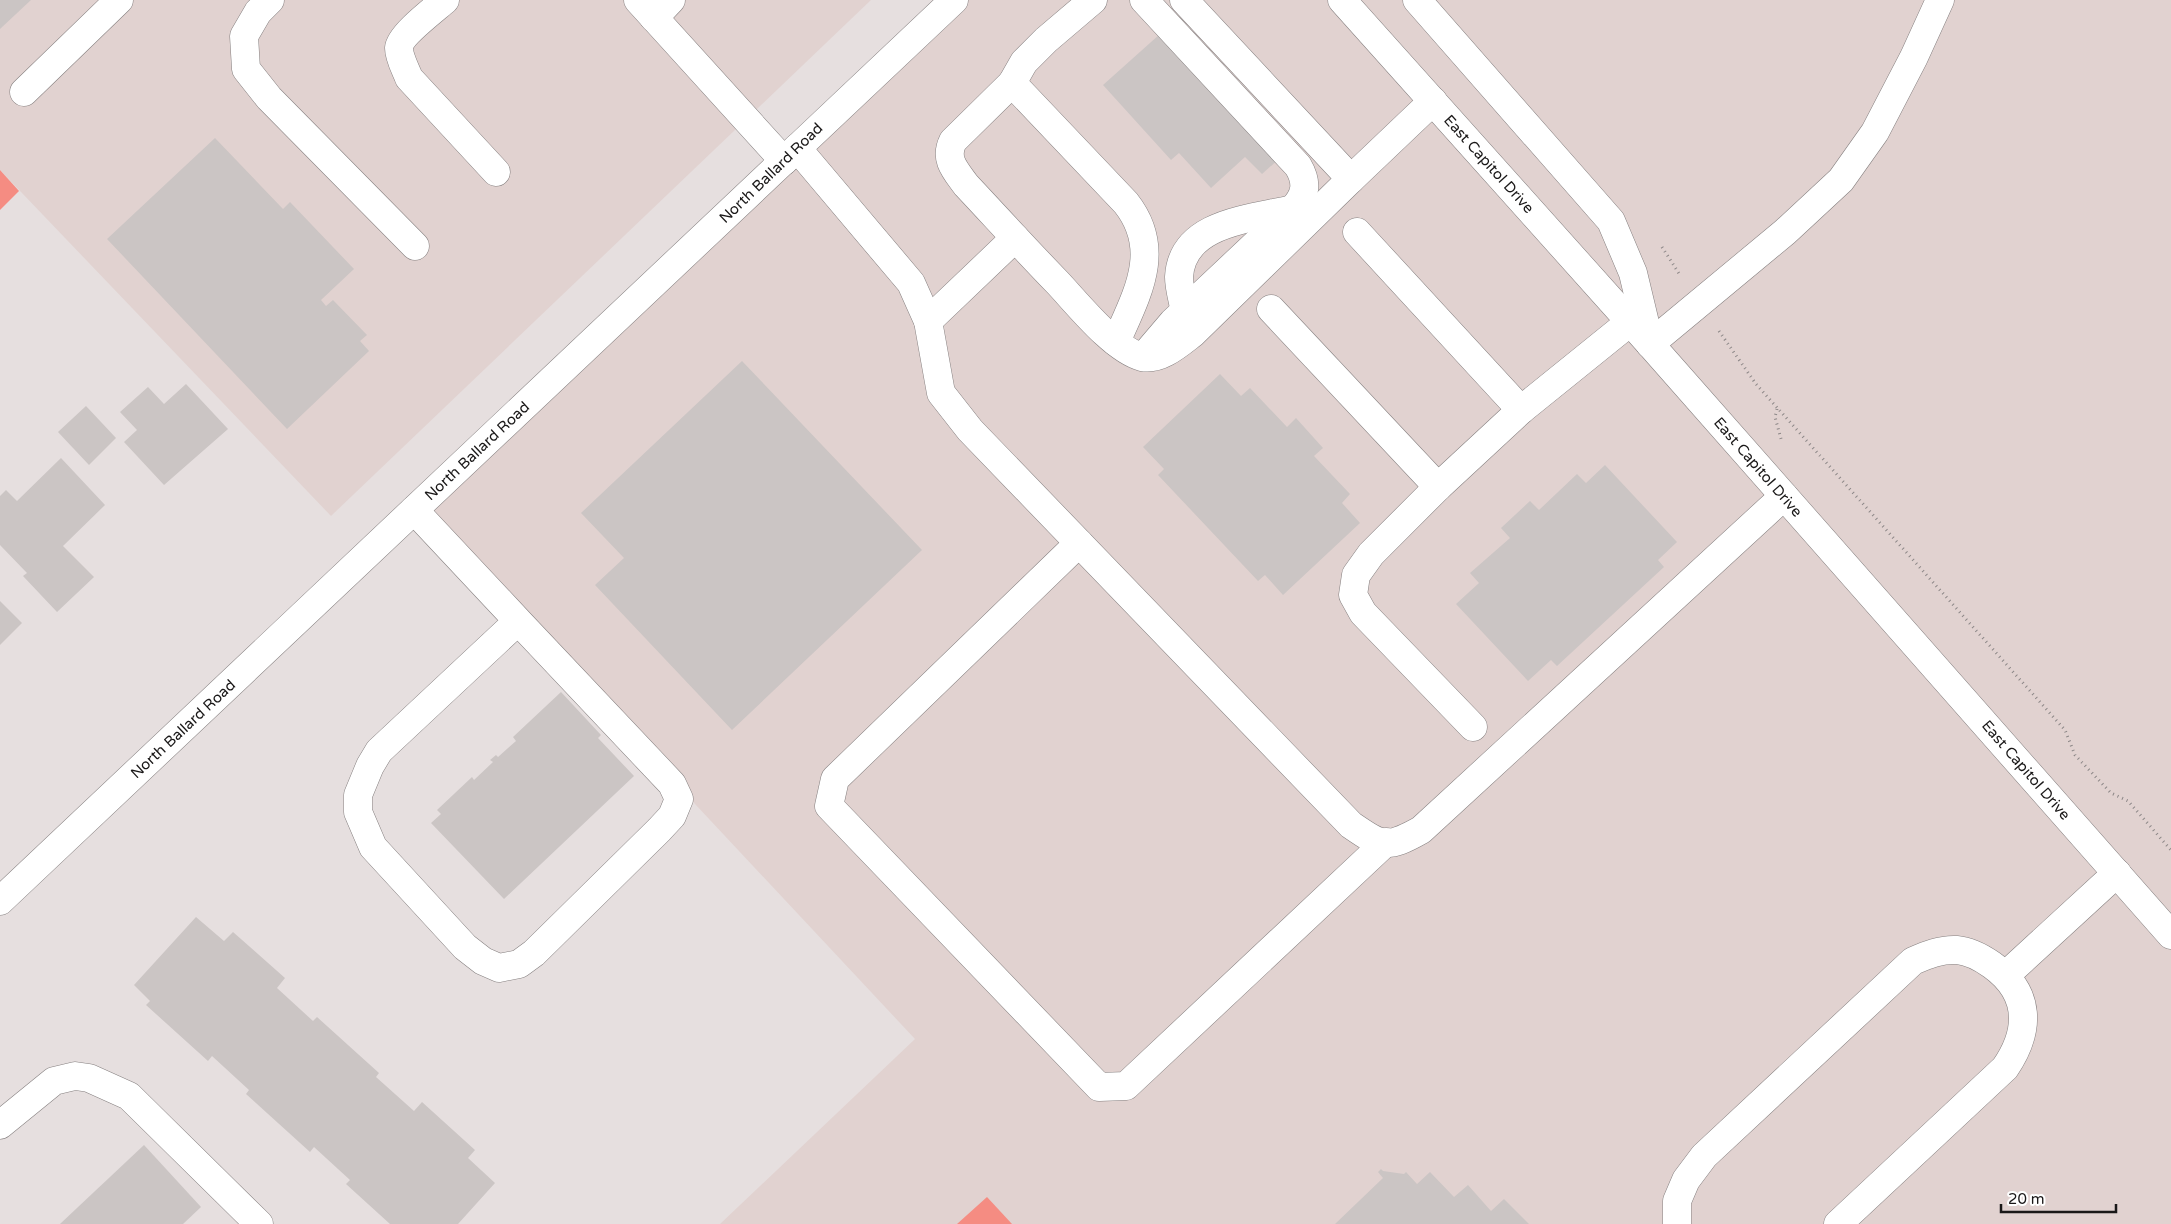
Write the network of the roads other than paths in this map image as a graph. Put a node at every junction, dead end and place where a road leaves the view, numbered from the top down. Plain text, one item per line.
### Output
1 (119, 0) edge
2 (270, 0) edge
3 (445, 0) edge
4 (954, 0) edge
5 (1093, 0) edge
6 (1144, 0) edge
7 (1184, 0) edge
8 (1342, 0) edge
9 (1417, 0) edge
10 (1940, 0) edge
11 (654, 6) edge
12 (1012, 83) junction
13 (24, 92) dead end
14 (1433, 101) junction
15 (790, 155) junction
16 (496, 172) dead end
17 (1352, 180) junction
18 (1293, 209) junction
19 (1357, 232) dead end
20 (1016, 238) junction
21 (415, 246) dead end
22 (1271, 309) dead end
23 (1185, 312) junction
24 (928, 321) junction
25 (1630, 322) junction
26 (1116, 342) junction
27 (1650, 344) junction
28 (1143, 357) junction
29 (1522, 410) junction
30 (1438, 486) junction
31 (1784, 496) junction
32 (414, 510) junction
33 (1079, 543) junction
34 (518, 621) junction
35 (1473, 727) dead end
36 (1386, 842) junction
37 (2117, 873) junction
38 (0, 901) edge
39 (2171, 935) edge
40 (2006, 975) junction
41 (0, 1125) edge
42 (259, 1224) edge
43 (1677, 1224) edge
44 (1838, 1224) edge

1 - 13 main road
2 - 21 main road
3 - 16 main road
4 - 15 main road, North Ballard Road
5 - 12 main road
6 - 18 main road
7 - 17 main road
8 - 14 main road, East Capitol Drive
9 - 27 main road
10 - 27 main road
11 - 15 main road
12 - 20 main road
12 - 26 main road
14 - 17 main road
14 - 25 main road, East Capitol Drive
15 - 24 main road
15 - 32 main road, North Ballard Road
17 - 28 main road
18 - 23 main road
18 - 23 main road
19 - 29 main road
20 - 24 main road
20 - 26 main road
22 - 30 main road
23 - 28 main road
24 - 33 main road
25 - 27 main road, East Capitol Drive
25 - 29 main road
26 - 28 main road
27 - 31 main road, East Capitol Drive
29 - 30 main road
30 - 35 main road
31 - 36 main road
31 - 37 main road, East Capitol Drive
32 - 34 main road
32 - 38 main road, North Ballard Road
33 - 36 main road
33 - 36 main road
34 - 34 main road
37 - 39 main road, East Capitol Drive
37 - 40 main road
40 - 43 main road
40 - 44 main road
41 - 42 main road

